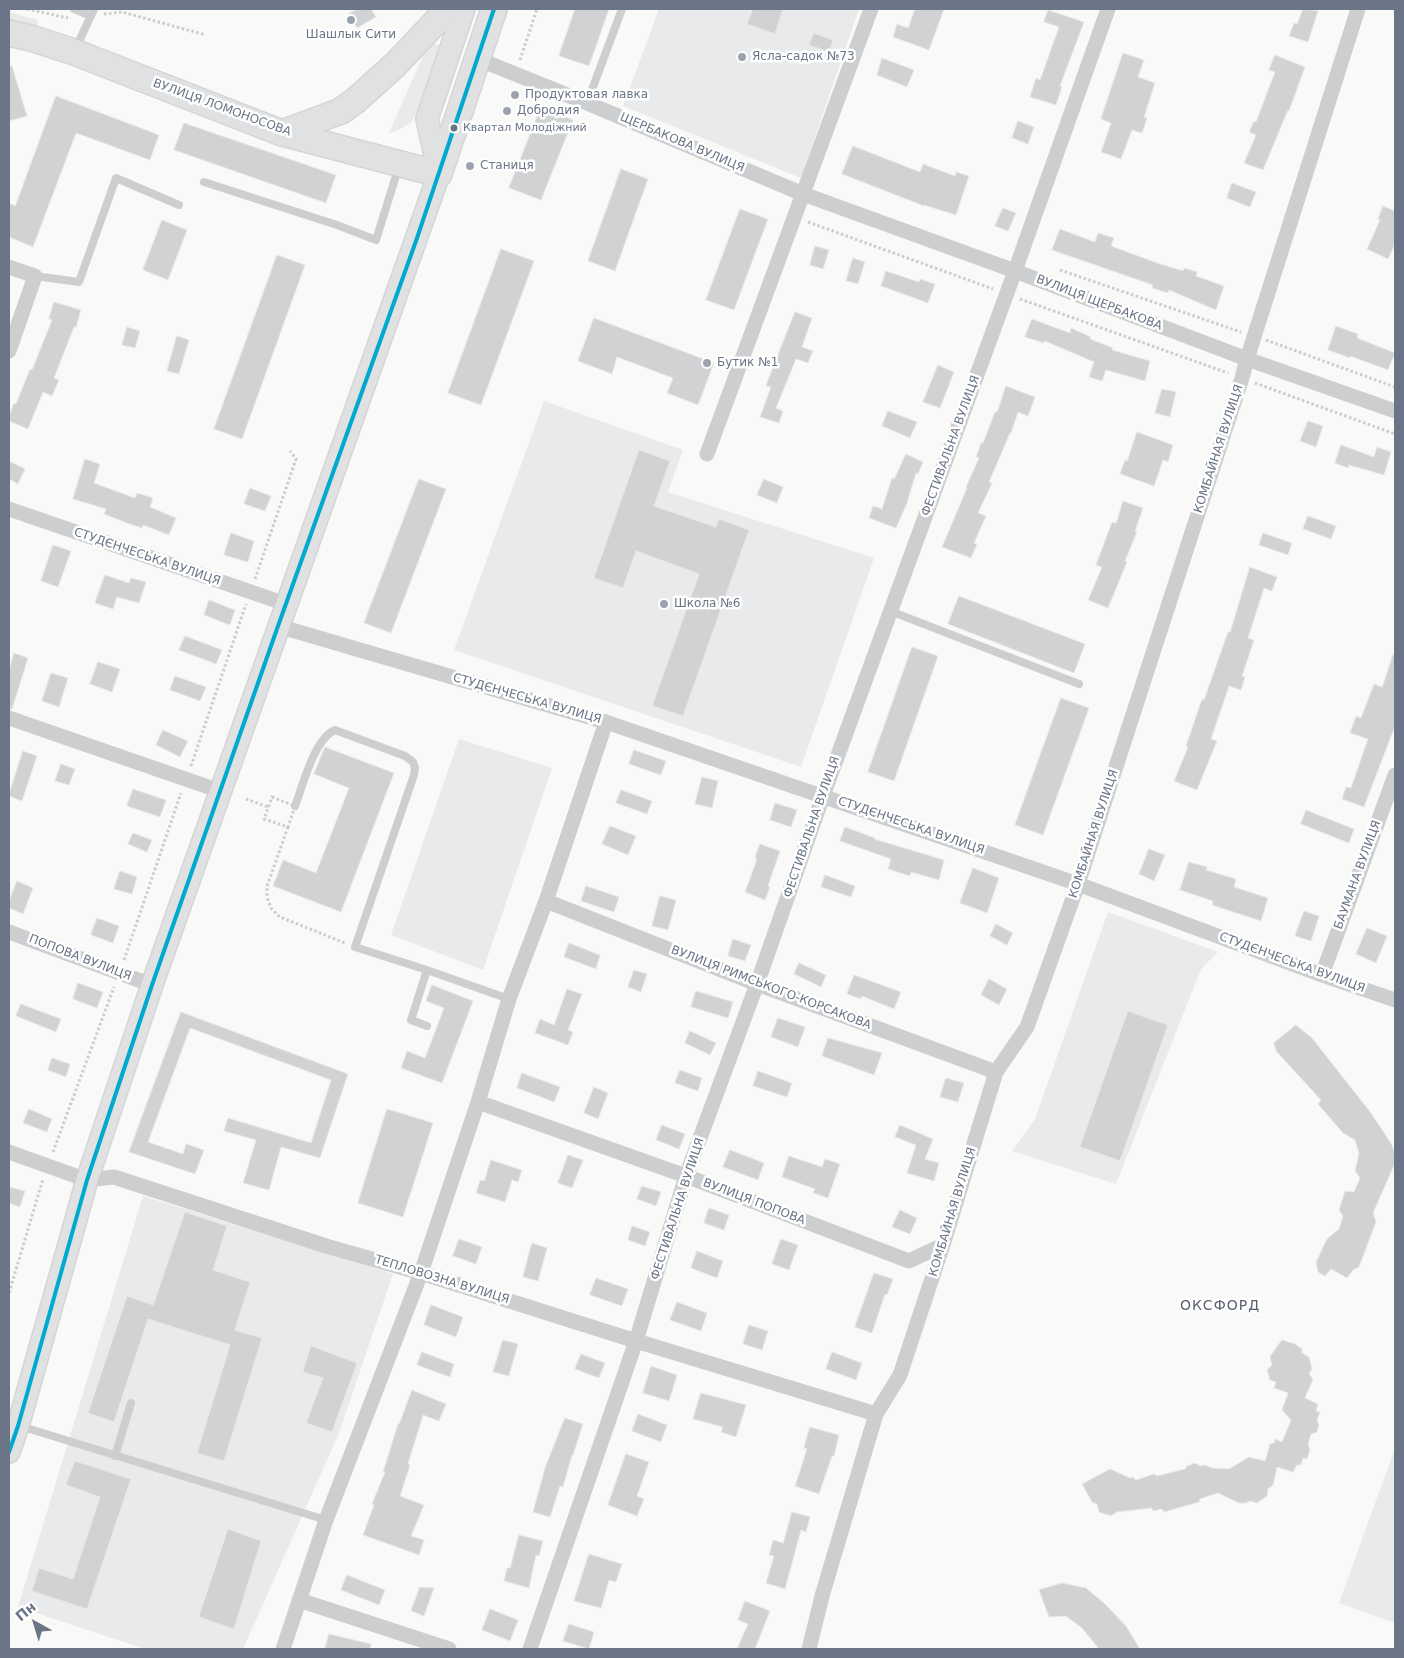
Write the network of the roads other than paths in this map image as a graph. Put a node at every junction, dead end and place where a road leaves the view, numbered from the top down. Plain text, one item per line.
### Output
1 (74, 9) edge
2 (448, 9) edge
3 (464, 9) edge
4 (494, 9) edge
5 (622, 9) edge
6 (871, 9) edge
7 (1108, 9) edge
8 (1358, 9) edge
9 (93, 12) edge
10 (9, 33) edge
11 (74, 52) junction
12 (478, 59) junction
13 (587, 103) junction
14 (282, 133) junction
15 (399, 164) junction
16 (439, 174) junction
17 (204, 182) dead end
18 (803, 194) junction
19 (179, 205) dead end
20 (9, 267) edge
21 (1015, 271) junction
22 (35, 276) junction
23 (9, 351) edge
24 (1247, 359) junction
25 (1395, 411) edge
26 (707, 454) dead end
27 (9, 509) edge
28 (286, 604) junction
29 (890, 611) junction
30 (278, 626) junction
31 (1079, 684) dead end
32 (9, 718) edge
33 (606, 722) junction
34 (1395, 775) edge
35 (220, 791) junction
36 (822, 796) junction
37 (296, 806) road end
38 (1078, 884) junction
39 (546, 902) junction
40 (9, 932) edge
41 (427, 970) junction
42 (1322, 975) junction
43 (757, 984) junction
44 (152, 985) junction
45 (509, 999) junction
46 (1395, 1000) edge
47 (427, 1026) dead end
48 (996, 1072) junction
49 (478, 1102) junction
50 (9, 1152) edge
51 (686, 1176) junction
52 (87, 1180) junction
53 (943, 1246) junction
54 (421, 1273) junction
55 (636, 1341) junction
56 (131, 1403) dead end
57 (876, 1414) junction
58 (18, 1426) junction
59 (9, 1452) edge
60 (115, 1456) junction
61 (326, 1520) junction
62 (299, 1600) junction
63 (283, 1649) edge
64 (449, 1649) edge
65 (530, 1649) edge
66 (809, 1649) edge

1 - 9 lane
2 - 14 main road
3 - 16 street
4 - 12 main road
5 - 13 lane
6 - 18 street
7 - 21 street, ФЕСТИВАЛЬНА ВУЛИЦЯ
8 - 24 street, КОМБАЙНАЯ ВУЛИЦЯ
9 - 11 lane
10 - 11 main road, ВУЛИЦЯ ЛОМОНОСОВА
11 - 14 main road, ВУЛИЦЯ ЛОМОНОСОВА
12 - 13 street, ЩЕРБАКОВА ВУЛИЦЯ
12 - 16 main road
13 - 18 street, ЩЕРБАКОВА ВУЛИЦЯ
14 - 15 main road, ВУЛИЦЯ ЛОМОНОСОВА
15 - 16 main road, ВУЛИЦЯ ЛОМОНОСОВА
15 - 17 lane
16 - 28 street
18 - 21 street, ВУЛИЦЯ ЩЕРБАКОВА
18 - 26 street
19 - 22 lane
20 - 22 street
21 - 24 street, ВУЛИЦЯ ЩЕРБАКОВА
21 - 29 street, ФЕСТИВАЛЬНА ВУЛИЦЯ
22 - 23 street
24 - 25 street, ВУЛИЦЯ ЩЕРБАКОВА
24 - 38 street, КОМБАЙНАЯ ВУЛИЦЯ
27 - 28 street, СТУДЄНЧЕСЬКА ВУЛИЦЯ
28 - 30 street
29 - 31 lane
29 - 36 street, ФЕСТИВАЛЬНА ВУЛИЦЯ
30 - 33 street, СТУДЄНЧЕСЬКА ВУЛИЦЯ
30 - 35 street
32 - 35 street
33 - 36 street, СТУДЄНЧЕСЬКА ВУЛИЦЯ
33 - 39 street
34 - 42 street, БАУМАНА ВУЛИЦЯ
35 - 44 street
36 - 38 street, СТУДЄНЧЕСЬКА ВУЛИЦЯ
36 - 43 street, ФЕСТИВАЛЬНА ВУЛИЦЯ
37 - 41 lane
38 - 42 street, СТУДЄНЧЕСЬКА ВУЛИЦЯ
38 - 48 street, КОМБАЙНАЯ ВУЛИЦЯ
39 - 43 street, ВУЛИЦЯ РИМСЬКОГО-КОРСАКОВА
39 - 45 street
40 - 44 street, ПОПОВА ВУЛИЦЯ
41 - 45 lane
41 - 47 lane
42 - 46 street, СТУДЄНЧЕСЬКА ВУЛИЦЯ
43 - 48 street, ВУЛИЦЯ РИМСЬКОГО-КОРСАКОВА
43 - 51 street, ФЕСТИВАЛЬНА ВУЛИЦЯ
44 - 52 street
45 - 49 street
48 - 53 street, КОМБАЙНАЯ ВУЛИЦЯ
49 - 51 street, ВУЛИЦЯ ПОПОВА
49 - 54 street
50 - 52 street, ТЕПЛОВОЗНА ВУЛИЦЯ
51 - 53 street, ВУЛИЦЯ ПОПОВА
51 - 55 street, ФЕСТИВАЛЬНА ВУЛИЦЯ
52 - 54 street, ТЕПЛОВОЗНА ВУЛИЦЯ
52 - 58 street
53 - 57 street, КОМБАЙНАЯ ВУЛИЦЯ
54 - 55 street, ТЕПЛОВОЗНА ВУЛИЦЯ
54 - 61 street
55 - 57 street, ТЕПЛОВОЗНА ВУЛИЦЯ
55 - 65 street, ФЕСТИВАЛЬНА ВУЛИЦЯ
56 - 60 lane
57 - 66 street, КОМБАЙНАЯ ВУЛИЦЯ
58 - 59 street
58 - 60 lane
60 - 61 lane
61 - 62 street
62 - 63 street
62 - 64 street

